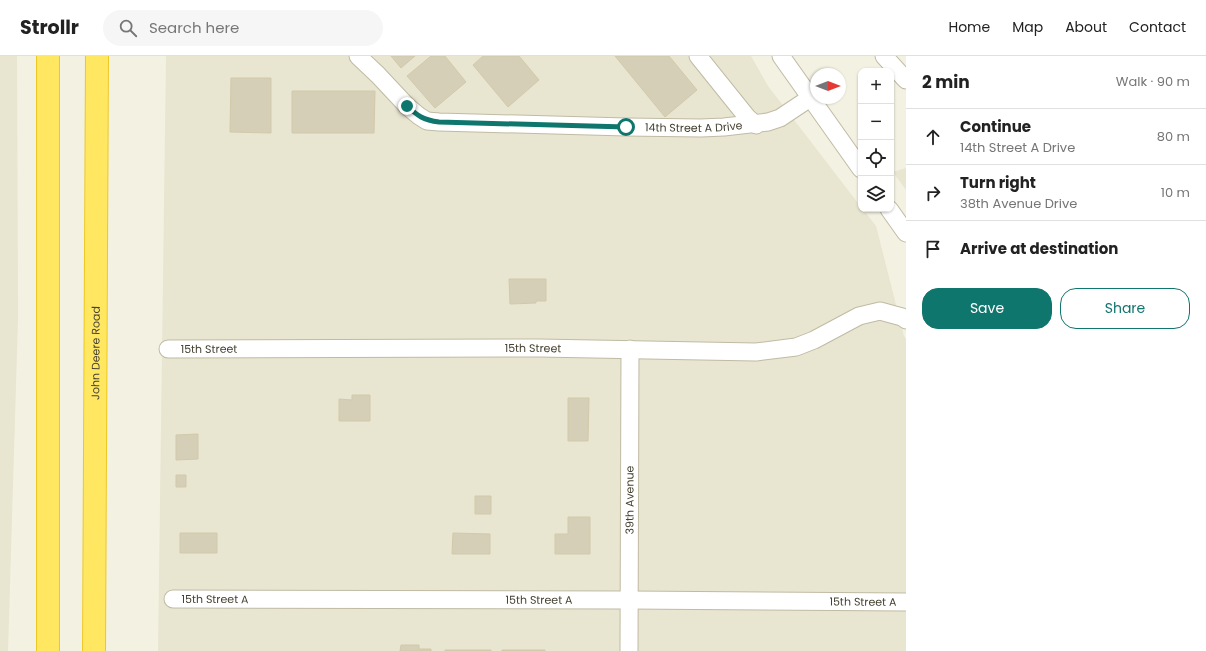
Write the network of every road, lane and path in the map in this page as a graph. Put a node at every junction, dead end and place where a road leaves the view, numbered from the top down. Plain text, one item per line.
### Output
1 (48, 56) edge
2 (97, 56) edge
3 (358, 56) edge
4 (698, 56) edge
5 (781, 56) edge
6 (884, 56) edge
7 (906, 80) edge
8 (810, 98) joint
9 (814, 104) edge
10 (756, 125) junction
11 (858, 165) edge
12 (891, 212) edge
13 (906, 233) edge
14 (906, 320) edge
15 (168, 349) dead end
16 (630, 349) junction
17 (173, 599) dead end
18 (629, 600) junction
19 (906, 602) edge
20 (48, 651) edge
21 (94, 651) edge
22 (629, 651) edge

1 - 20 highway
2 - 21 highway, John Deere Road
3 - 10 street, 14th Street A Drive
4 - 10 street
5 - 8 street
6 - 7 street
8 - 10 street, 14th Street A Drive
9 - 11 street
12 - 13 street
14 - 16 street, 15th Street
15 - 16 street, 15th Street
16 - 18 street, 39th Avenue
17 - 18 street, 15th Street A
18 - 19 street, 15th Street A
18 - 22 street, 39th Avenue

